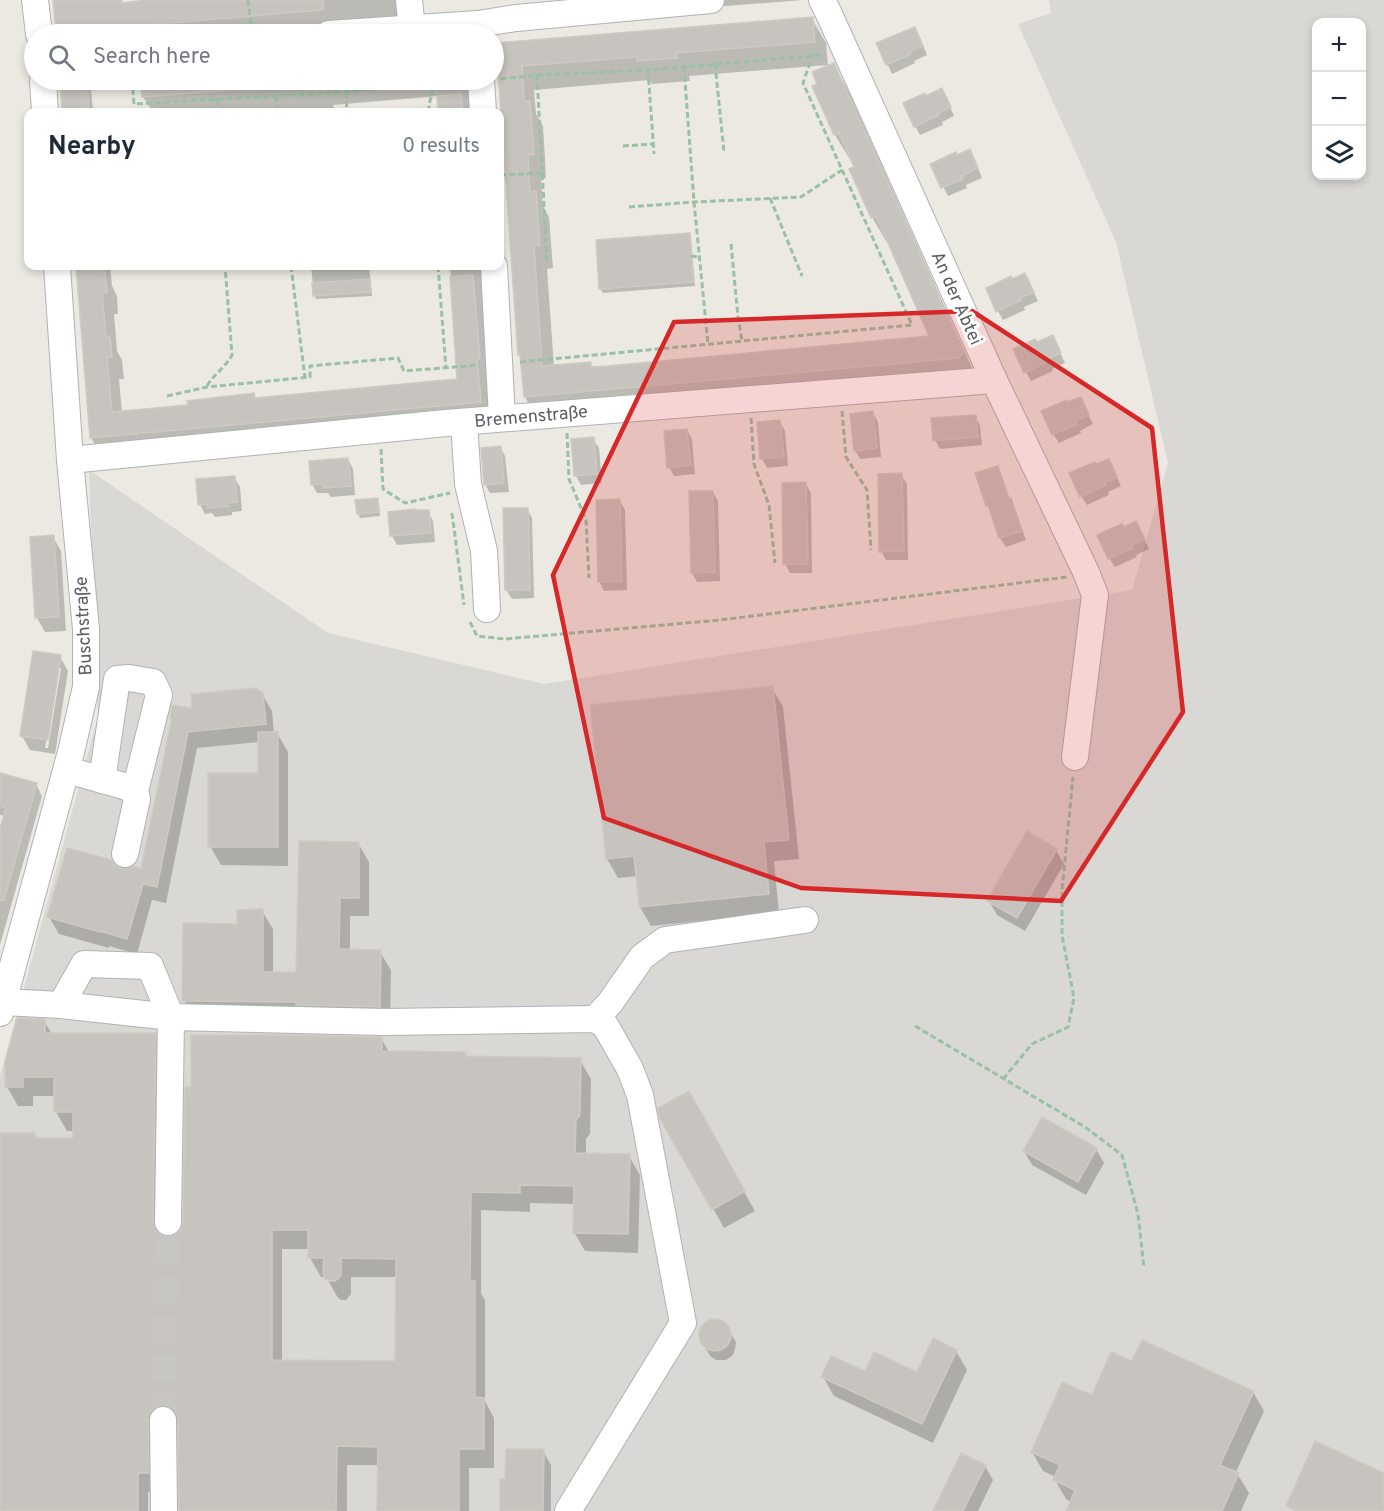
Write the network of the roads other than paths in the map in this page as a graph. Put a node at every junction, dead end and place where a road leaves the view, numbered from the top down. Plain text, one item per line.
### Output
1 (35, 0) edge
2 (409, 0) edge
3 (711, 0) edge
4 (822, 0) edge
5 (38, 24) edge
6 (411, 24) edge
7 (495, 24) edge
8 (44, 90) edge
9 (482, 90) edge
10 (45, 108) edge
11 (483, 108) edge
12 (57, 270) edge
13 (494, 270) edge
14 (994, 380) junction
15 (502, 418) junction
16 (464, 422) junction
17 (70, 460) junction
18 (474, 614) road end
19 (1075, 757) road end
20 (67, 770) junction
21 (102, 780) junction
22 (135, 791) junction
23 (125, 854) dead end
24 (805, 920) dead end
25 (61, 1005) junction
26 (1, 1007) edge
27 (171, 1017) junction
28 (596, 1019) junction
29 (168, 1222) tunnel mouth
30 (163, 1420) tunnel mouth
31 (164, 1511) edge
32 (568, 1511) edge

1 - 5 street
2 - 6 street
3 - 7 street
4 - 14 street, An der Abtei
8 - 10 street
9 - 11 street
12 - 17 street, Buschstraße
13 - 15 street
14 - 15 street, Bremenstraße
14 - 19 street, An der Abtei
15 - 16 street, Bremenstraße
16 - 17 street, Bremenstraße
16 - 18 street
17 - 20 street, Buschstraße
20 - 21 street
20 - 26 street, Buschstraße
21 - 22 street
21 - 22 street
22 - 23 street
24 - 28 street
25 - 26 street
25 - 27 street
25 - 27 street
27 - 28 street
27 - 29 street
28 - 32 street
30 - 31 street

